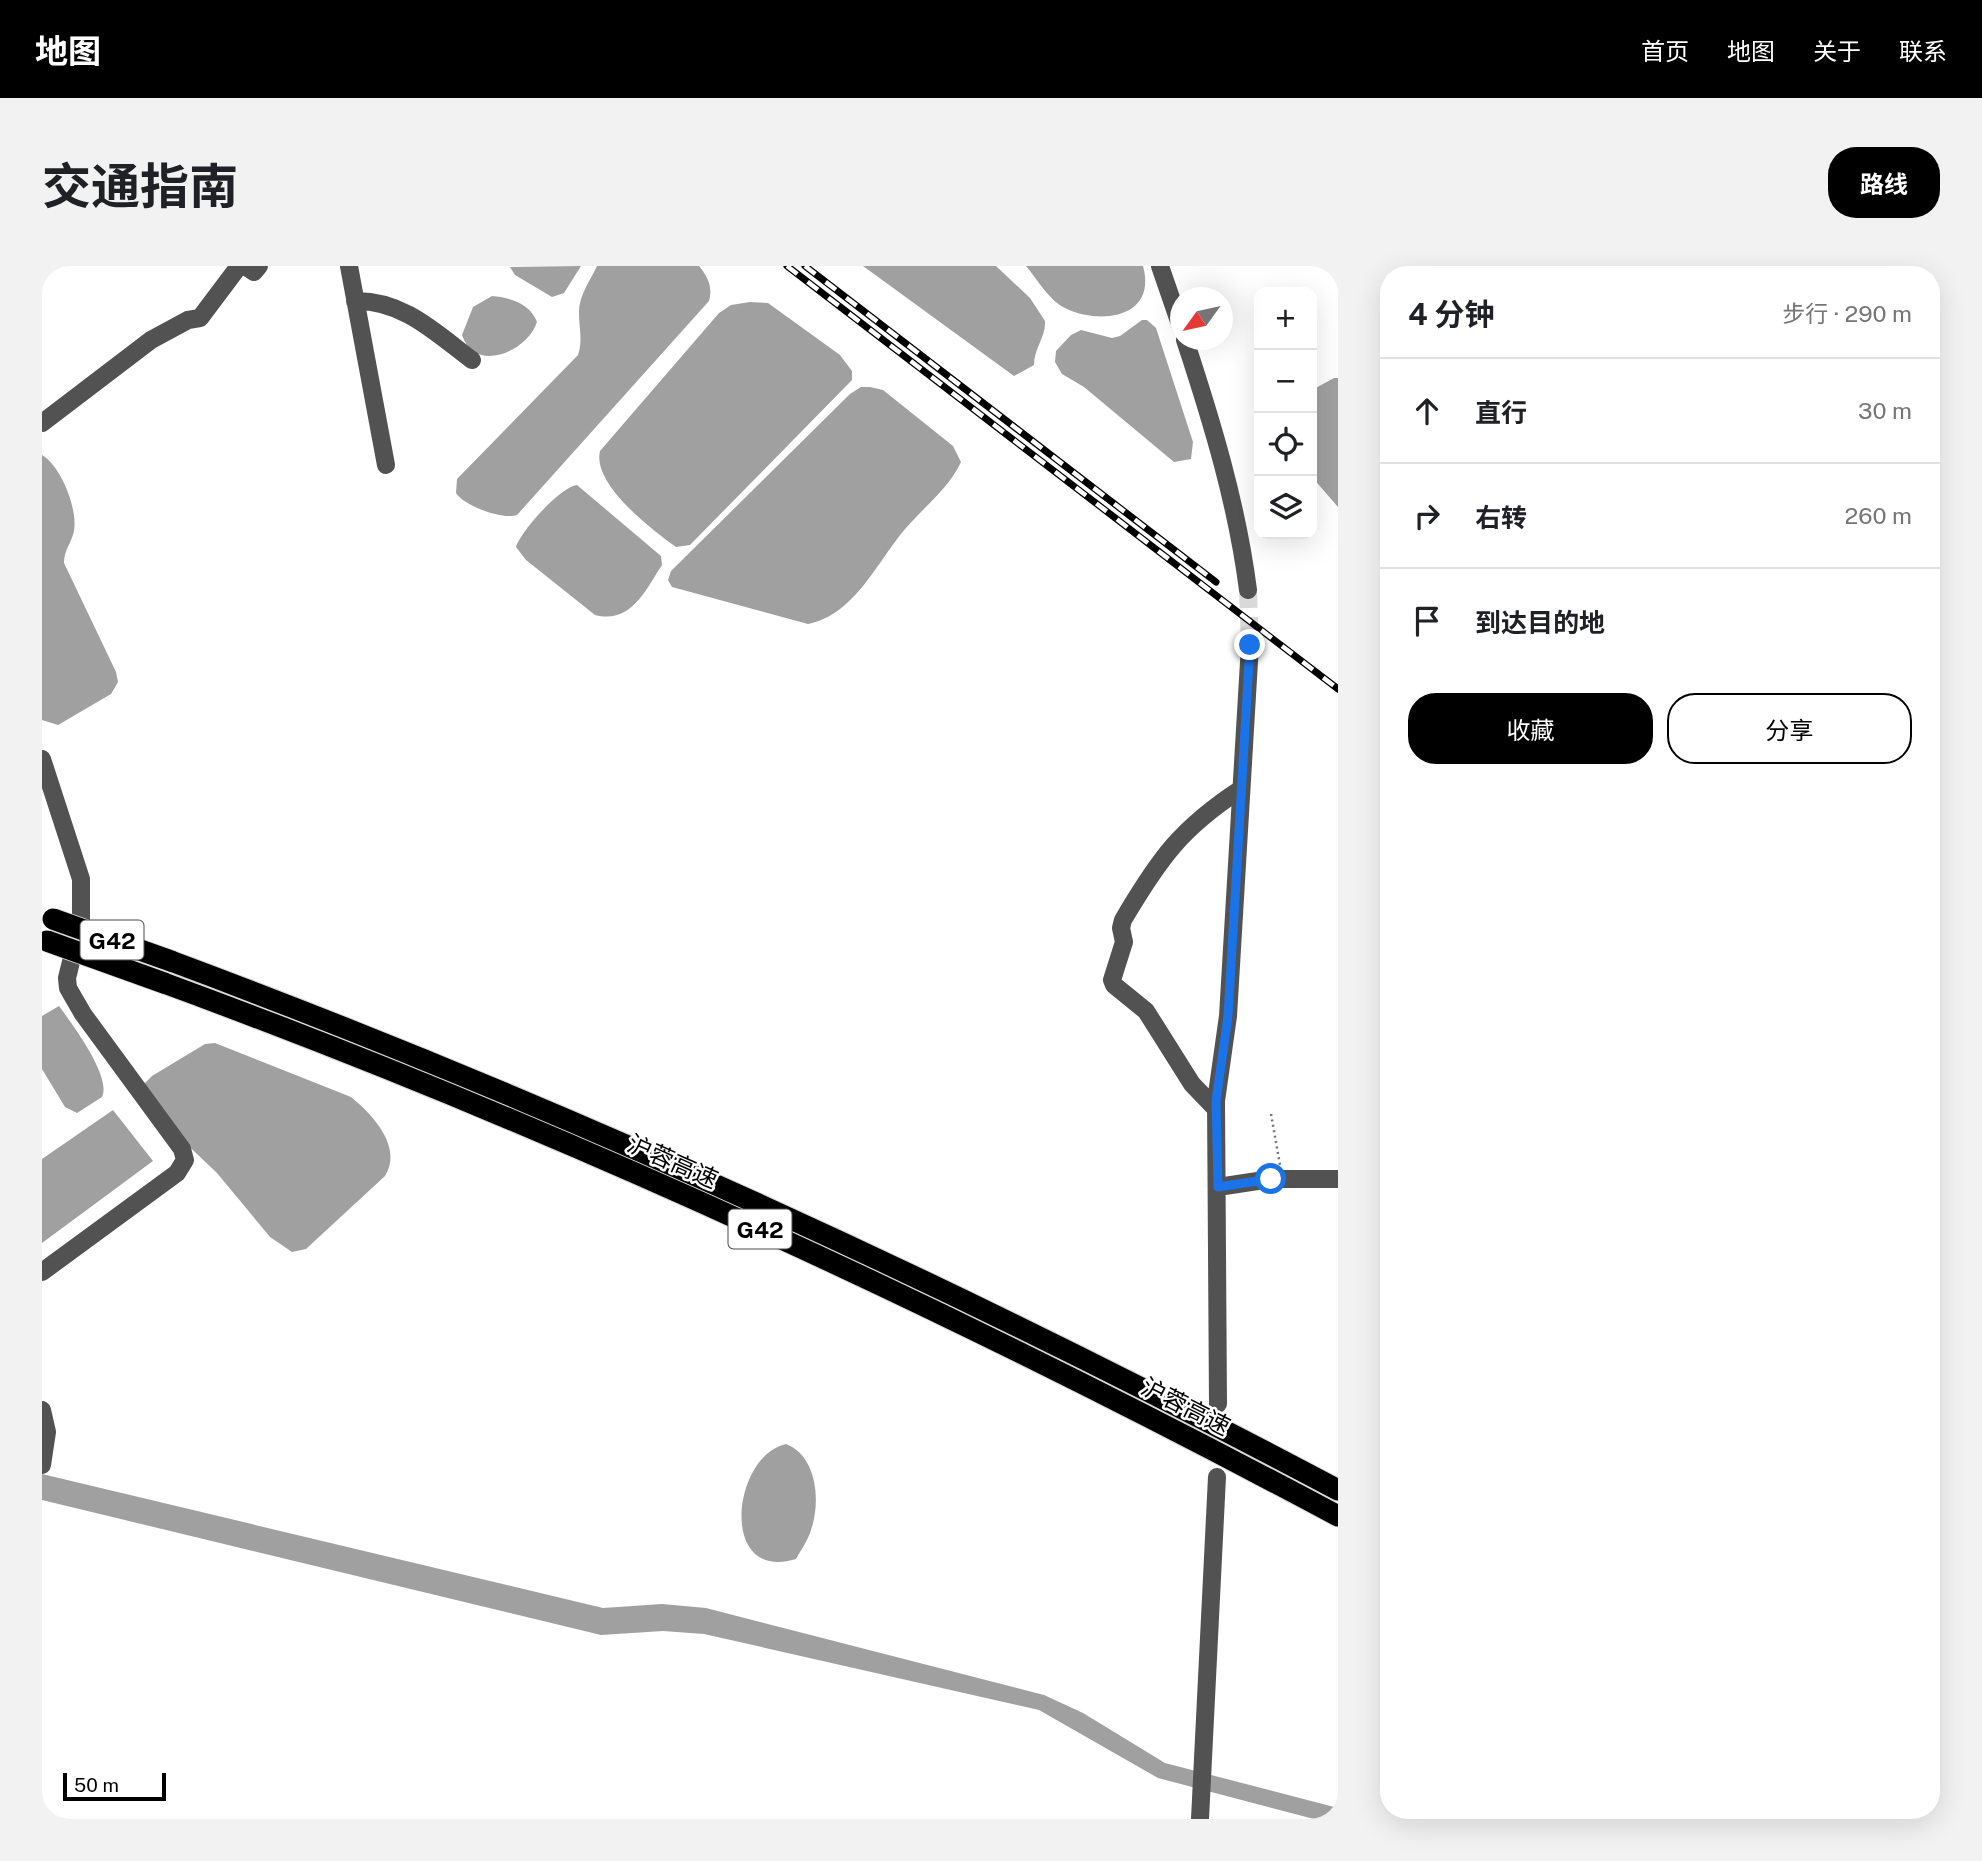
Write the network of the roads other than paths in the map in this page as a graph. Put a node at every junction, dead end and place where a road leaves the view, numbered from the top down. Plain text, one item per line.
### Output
1 (239, 266) edge
2 (245, 266) edge
3 (260, 266) edge
4 (349, 266) edge
5 (1160, 266) edge
6 (1170, 295) edge
7 (355, 301) junction
8 (1188, 350) edge
9 (472, 360) dead end
10 (42, 423) edge
11 (386, 465) dead end
12 (1248, 590) tunnel mouth
13 (1250, 645) tunnel mouth
14 (42, 759) edge
15 (1241, 789) junction
16 (48, 917) edge
17 (45, 940) edge
18 (1216, 1109) junction
19 (1338, 1179) edge
20 (1218, 1187) junction
21 (42, 1272) edge
22 (1218, 1404) dead end
23 (42, 1410) edge
24 (42, 1465) edge
25 (1217, 1477) dead end
26 (1338, 1490) edge
27 (1338, 1516) edge
28 (1200, 1819) edge

1 - 10 street
2 - 3 street
4 - 7 street
5 - 6 street
7 - 9 street
7 - 11 street
8 - 12 street
13 - 15 street
14 - 21 street
15 - 18 street
15 - 18 street
16 - 26 highway, 沪蓉高速 / G42, bridge
17 - 27 highway, 沪蓉高速 / G42, bridge
18 - 20 street
19 - 20 street
20 - 22 street
23 - 24 street
25 - 28 street

